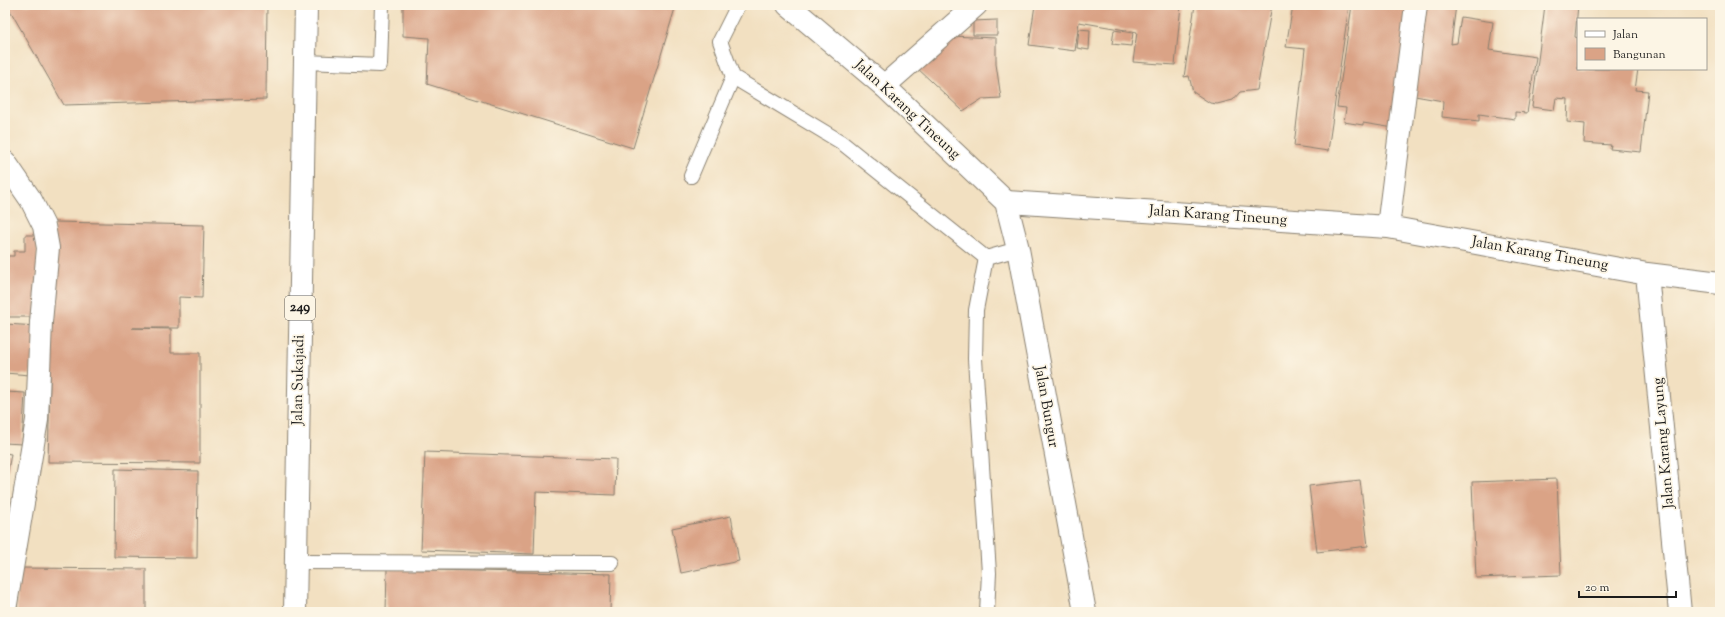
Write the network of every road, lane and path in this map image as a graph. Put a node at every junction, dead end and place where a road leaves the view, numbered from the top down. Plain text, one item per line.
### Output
1 (306, 5) edge
2 (382, 5) edge
3 (738, 5) edge
4 (788, 5) edge
5 (976, 5) edge
6 (1416, 5) edge
7 (305, 62) junction
8 (733, 77) junction
9 (884, 86) junction
10 (5, 162) edge
11 (691, 176) dead end
12 (1006, 202) junction
13 (1388, 227) junction
14 (1018, 249) junction
15 (986, 258) junction
16 (1646, 274) junction
17 (1720, 283) edge
18 (296, 562) junction
19 (612, 563) dead end
20 (5, 610) edge
21 (295, 612) edge
22 (987, 612) edge
23 (1085, 612) edge
24 (1680, 612) edge

1 - 7 street, Jalan Sukajadi / 249
2 - 7 lane
3 - 8 lane
4 - 9 street, Jalan Karang Tineung
5 - 9 street
6 - 13 street
7 - 18 street, Jalan Sukajadi / 249
8 - 11 lane
8 - 15 lane
9 - 12 street, Jalan Karang Tineung
10 - 20 street
12 - 13 street, Jalan Karang Tineung
12 - 14 street, Jalan Bungur
13 - 16 street, Jalan Karang Tineung
14 - 15 lane
14 - 23 street, Jalan Bungur
15 - 22 lane
16 - 17 street, Jalan Karang Tineung
16 - 24 street, Jalan Karang Layung
18 - 19 lane
18 - 21 street, Jalan Sukajadi / 249

